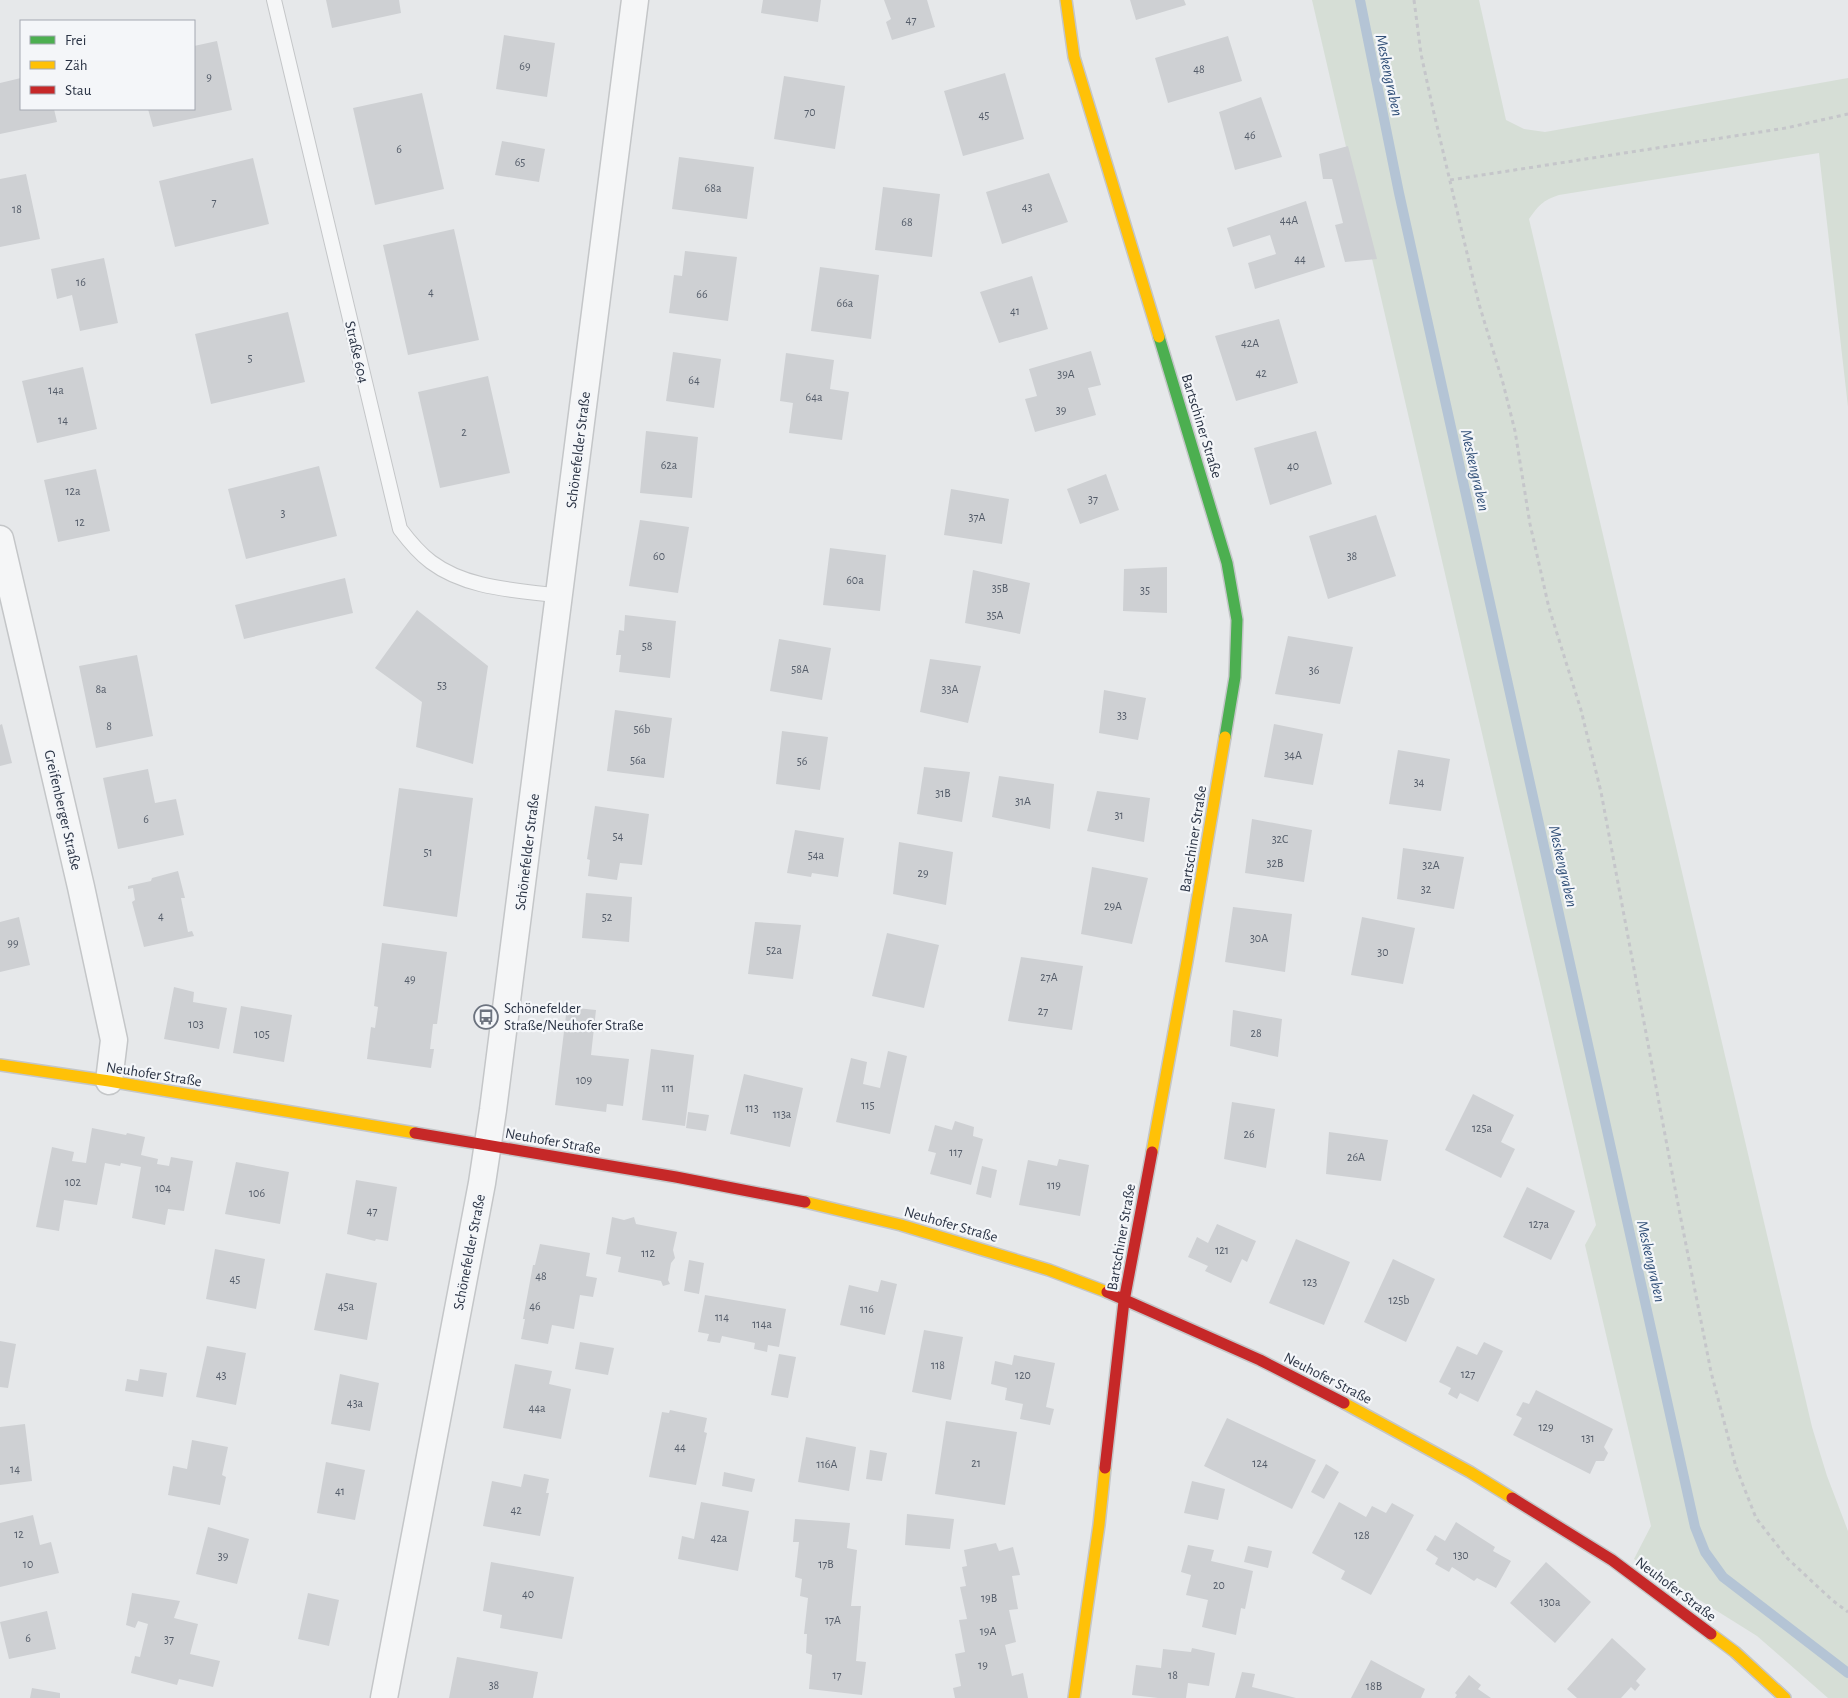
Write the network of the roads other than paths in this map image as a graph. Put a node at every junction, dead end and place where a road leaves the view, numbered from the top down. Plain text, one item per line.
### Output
1 (274, 0) edge
2 (634, 0) edge
3 (1066, 0) edge
4 (0, 539) edge
5 (560, 596) junction
6 (0, 1065) edge
7 (109, 1081) junction
8 (487, 1145) junction
9 (1124, 1301) junction
10 (384, 1698) edge
11 (1074, 1698) edge
12 (1786, 1698) edge

1 - 5 lane, Straße 604
2 - 5 street, Schönefelder Straße
3 - 9 street, Bartschiner Straße
4 - 7 street, Greifenberger Straße
5 - 8 street, Schönefelder Straße
6 - 7 street, Neuhofer Straße
7 - 8 street, Neuhofer Straße
8 - 9 street, Neuhofer Straße
8 - 10 street, Schönefelder Straße
9 - 11 street, Bartschiner Straße
9 - 12 street, Neuhofer Straße

